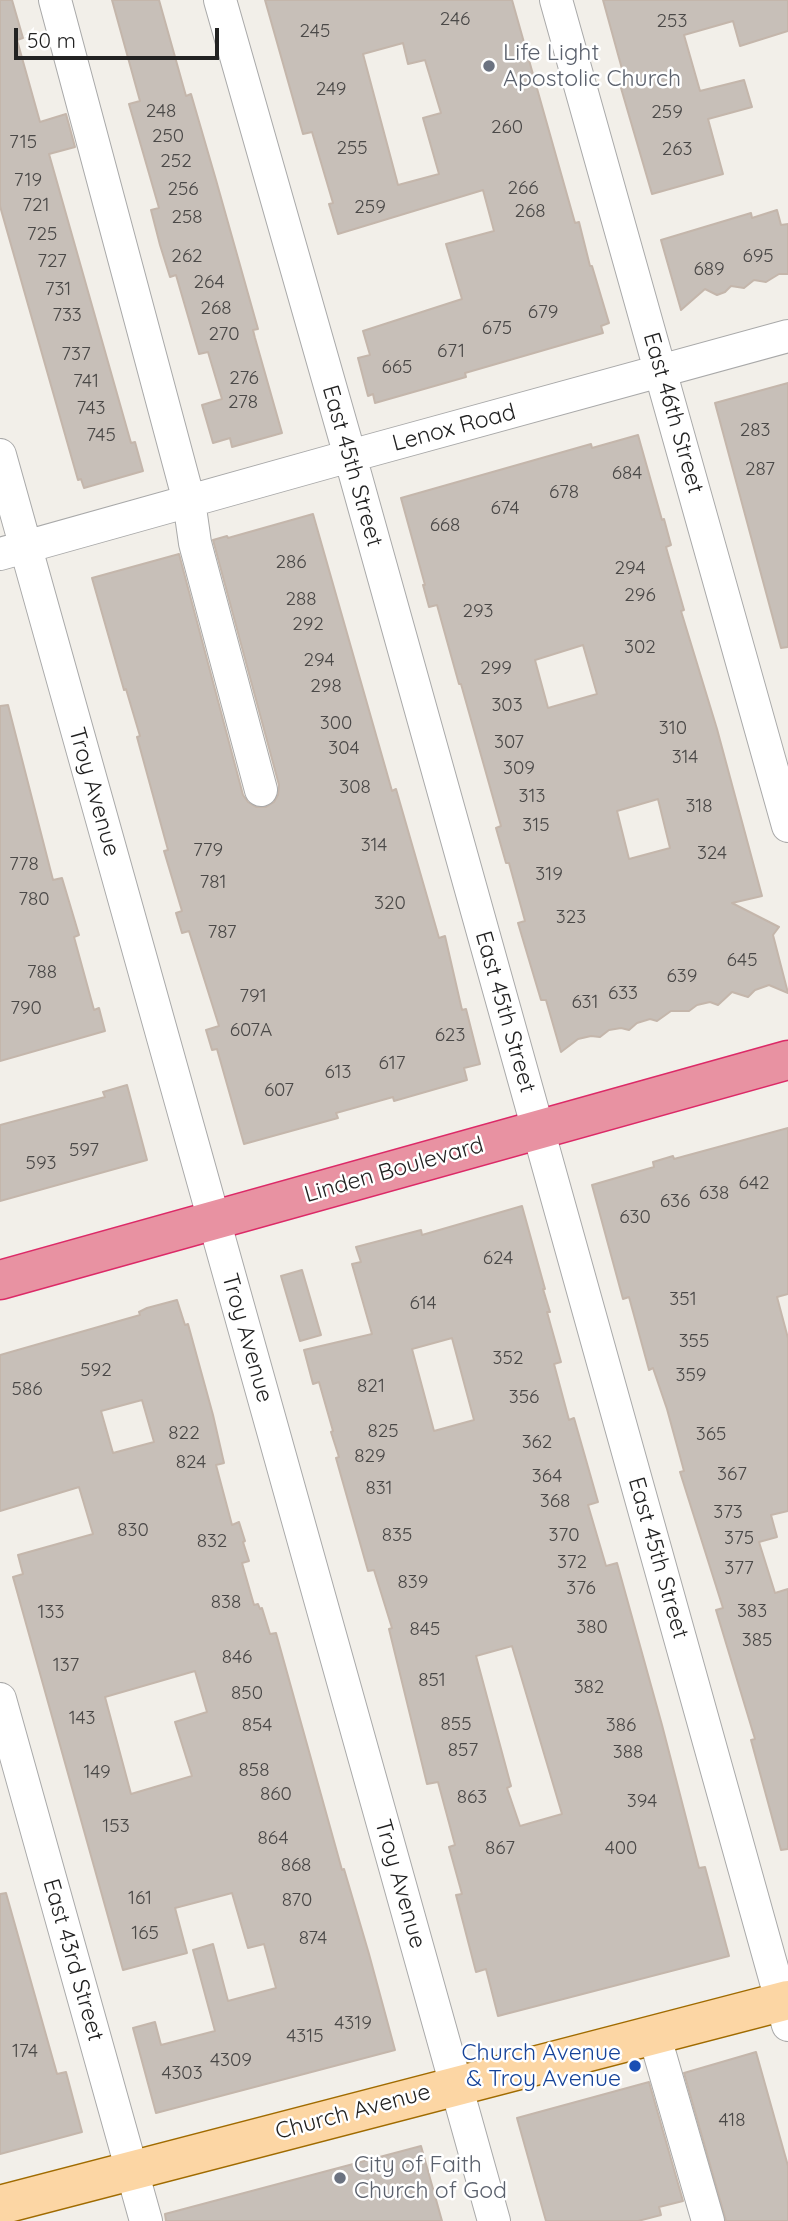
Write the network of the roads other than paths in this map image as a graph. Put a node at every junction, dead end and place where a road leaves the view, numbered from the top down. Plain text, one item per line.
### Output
1 (55, 0) edge
2 (220, 0) edge
3 (556, 0) edge
4 (788, 336) edge
5 (661, 372) junction
6 (0, 455) edge
7 (350, 456) junction
8 (189, 501) junction
9 (13, 550) edge
10 (261, 790) dead end
11 (788, 826) edge
12 (788, 1060) edge
13 (538, 1130) junction
14 (215, 1221) junction
15 (0, 1280) edge
16 (0, 1699) edge
17 (786, 2009) edge
18 (654, 2034) junction
19 (457, 2085) junction
20 (132, 2170) junction
21 (0, 2205) edge
22 (146, 2221) edge
23 (494, 2221) edge
24 (708, 2221) edge

1 - 8 street
2 - 7 street, East 45th Street
3 - 5 street, East 46th Street
4 - 5 street, Lenox Road
5 - 7 street, Lenox Road
5 - 11 street, East 46th Street
6 - 9 street, Troy Avenue
7 - 8 street, Lenox Road
7 - 13 street, East 45th Street
8 - 9 street, Lenox Road
8 - 10 street
9 - 14 street, Troy Avenue
12 - 13 highway, Linden Boulevard
13 - 14 highway, Linden Boulevard
13 - 17 street, East 45th Street
14 - 15 highway, Linden Boulevard
14 - 19 street, Troy Avenue
16 - 20 street, East 43rd Street
17 - 18 main road, Church Avenue
18 - 19 main road, Church Avenue
18 - 24 street
19 - 20 main road, Church Avenue
19 - 23 street, Troy Avenue
20 - 21 main road, Church Avenue
20 - 22 street, East 43rd Street

